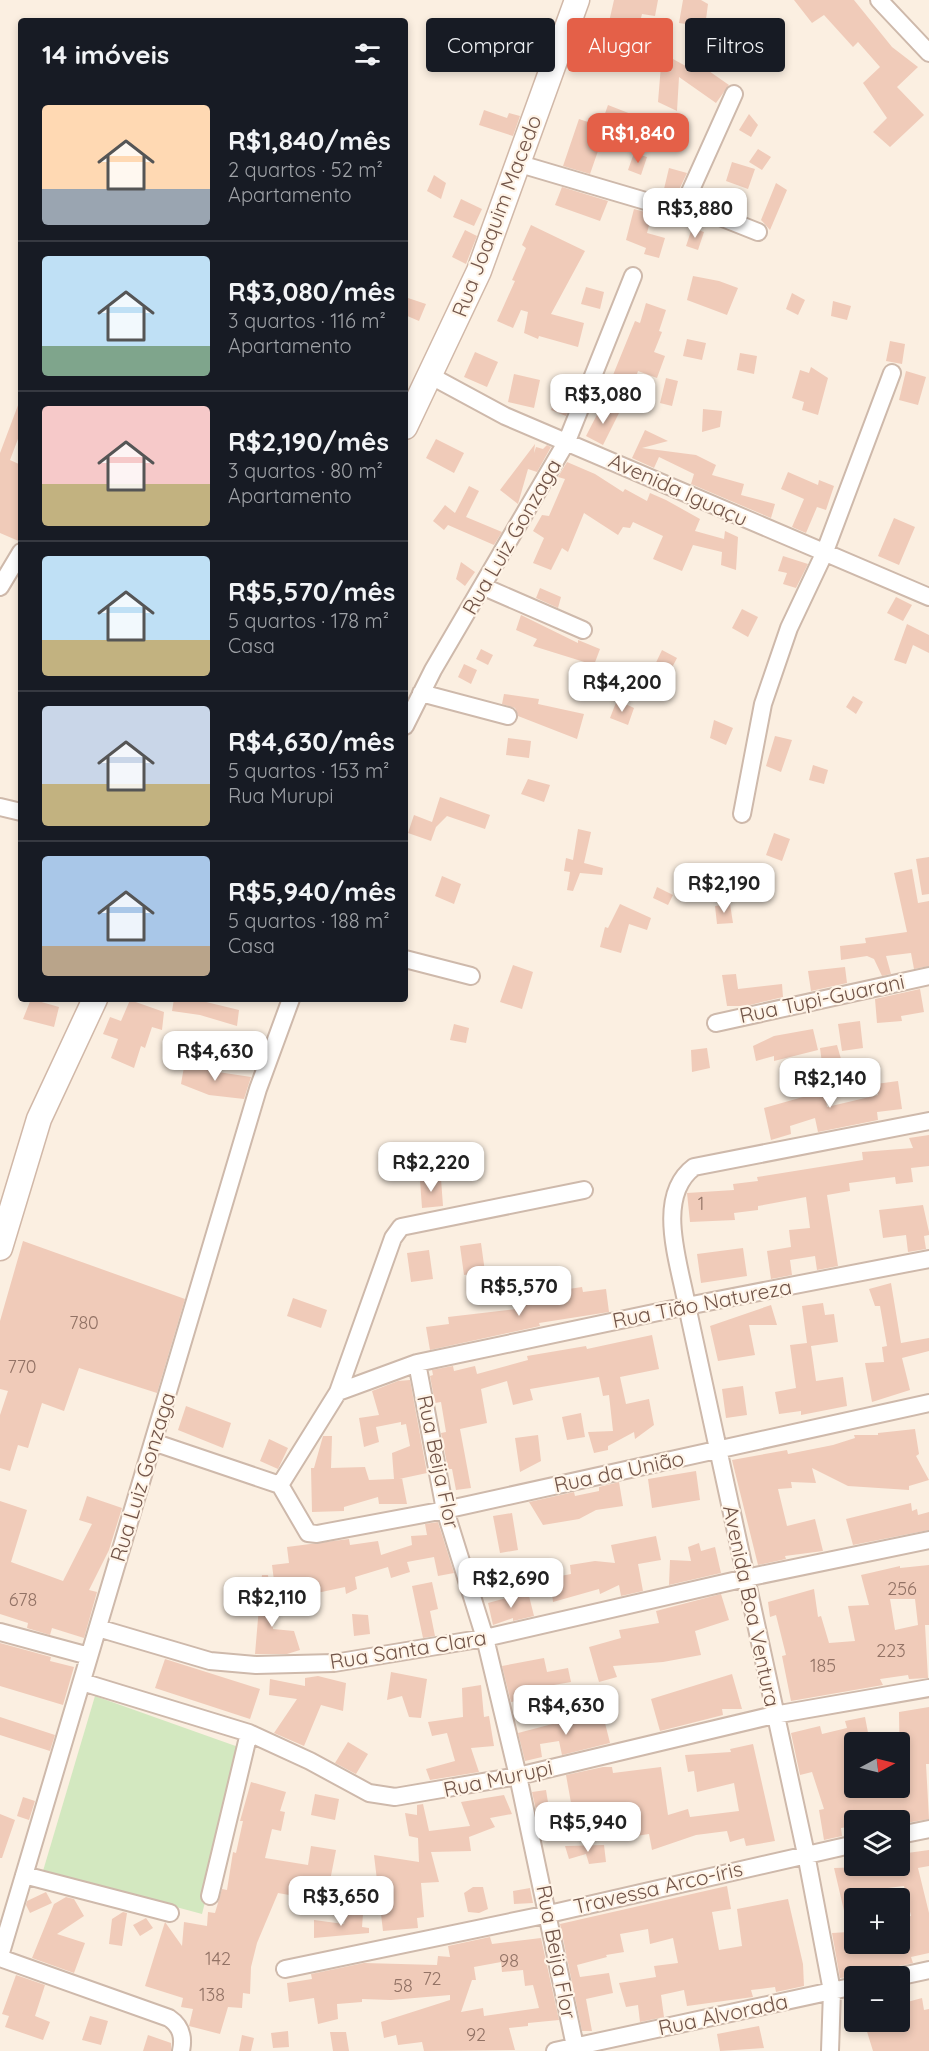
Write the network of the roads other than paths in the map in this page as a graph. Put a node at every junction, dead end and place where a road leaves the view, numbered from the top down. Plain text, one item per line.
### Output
1 (577, 0) edge
2 (879, 0) edge
3 (929, 53) edge
4 (734, 94) dead end
5 (520, 164) junction
6 (682, 206) junction
7 (758, 232) dead end
8 (633, 276) dead end
9 (892, 373) dead end
10 (431, 376) junction
11 (408, 421) edge
12 (567, 441) junction
13 (824, 554) junction
14 (18, 557) edge
15 (0, 587) edge
16 (484, 587) junction
17 (929, 597) edge
18 (583, 630) dead end
19 (421, 693) junction
20 (508, 716) dead end
21 (408, 720) edge
22 (0, 807) edge
23 (18, 811) edge
24 (741, 814) dead end
25 (408, 960) edge
26 (471, 976) dead end
27 (929, 976) edge
28 (94, 1002) edge
29 (290, 1002) edge
30 (716, 1023) dead end
31 (929, 1120) edge
32 (584, 1191) dead end
33 (0, 1248) edge
34 (929, 1259) edge
35 (687, 1306) junction
36 (417, 1364) junction
37 (338, 1392) junction
38 (929, 1403) edge
39 (153, 1442) junction
40 (718, 1451) junction
41 (280, 1485) junction
42 (446, 1510) junction
43 (929, 1540) edge
44 (746, 1578) junction
45 (98, 1628) junction
46 (0, 1632) edge
47 (485, 1638) junction
48 (89, 1656) junction
49 (82, 1682) junction
50 (929, 1688) edge
51 (774, 1715) junction
52 (249, 1733) junction
53 (518, 1776) junction
54 (929, 1829) edge
55 (910, 1833) edge
56 (844, 1846) edge
57 (806, 1854) junction
58 (24, 1875) junction
59 (210, 1896) dead end
60 (170, 1912) dead end
61 (549, 1914) junction
62 (0, 1957) edge
63 (285, 1969) dead end
64 (929, 1970) edge
65 (910, 1974) edge
66 (844, 1988) edge
67 (832, 1991) junction
68 (575, 2049) edge
69 (181, 2050) edge
70 (555, 2051) edge
71 (830, 2051) edge

1 - 5 street, Rua Joaquim Macedo
2 - 3 street
4 - 6 street
5 - 6 street
5 - 10 street, Rua Joaquim Macedo
6 - 7 street
8 - 12 street, Rua Luiz Gonzaga
9 - 13 street
10 - 11 street, Rua Joaquim Macedo
10 - 12 street, Avenida Iguaçu
12 - 13 street, Avenida Iguaçu
12 - 16 street, Rua Luiz Gonzaga
13 - 17 street, Avenida Iguaçu
13 - 24 street
14 - 15 street
16 - 18 street
16 - 19 street, Rua Luiz Gonzaga
19 - 20 street
19 - 21 street, Rua Luiz Gonzaga
22 - 23 street
25 - 26 street
27 - 30 street, Rua Tupi-Guarani
28 - 33 street
29 - 39 street, Rua Luiz Gonzaga
31 - 35 street, Avenida Boa Ventura
32 - 37 street
34 - 35 street, Rua Tião Natureza
35 - 36 street, Rua Tião Natureza
35 - 40 street, Avenida Boa Ventura
36 - 37 street, Rua Tião Natureza
36 - 42 street, Rua Beija Flor
37 - 41 street
38 - 40 street, Rua da União
39 - 41 street
39 - 45 street, Rua Luiz Gonzaga
40 - 42 street, Rua da União
40 - 44 street, Avenida Boa Ventura
41 - 42 street, Rua da União
42 - 47 street, Rua Beija Flor
43 - 44 street, Rua Santa Clara
44 - 47 street, Rua Santa Clara
44 - 51 street, Avenida Boa Ventura
45 - 47 street, Rua Santa Clara
45 - 48 street, Rua Luiz Gonzaga
46 - 48 street
47 - 53 street, Rua Beija Flor
48 - 49 street, Rua Luiz Gonzaga
49 - 52 street, Rua Murupi
49 - 58 street, Rua Luiz Gonzaga
50 - 51 street, Rua Murupi
51 - 53 street, Rua Murupi
51 - 57 street, Avenida Boa Ventura
52 - 53 street, Rua Murupi
52 - 59 street
53 - 61 street, Rua Beija Flor
54 - 55 street
56 - 57 street, Travessa Arco-íris
57 - 61 street, Travessa Arco-íris
57 - 67 street, Avenida Boa Ventura
58 - 60 street
58 - 62 street, Rua Luiz Gonzaga
61 - 63 street, Travessa Arco-íris
61 - 68 street, Rua Beija Flor
62 - 69 street
64 - 65 street
66 - 67 street, Rua Alvorada
67 - 68 street, Rua Alvorada
67 - 71 street, Avenida Boa Ventura
68 - 70 street, Rua Alvorada

